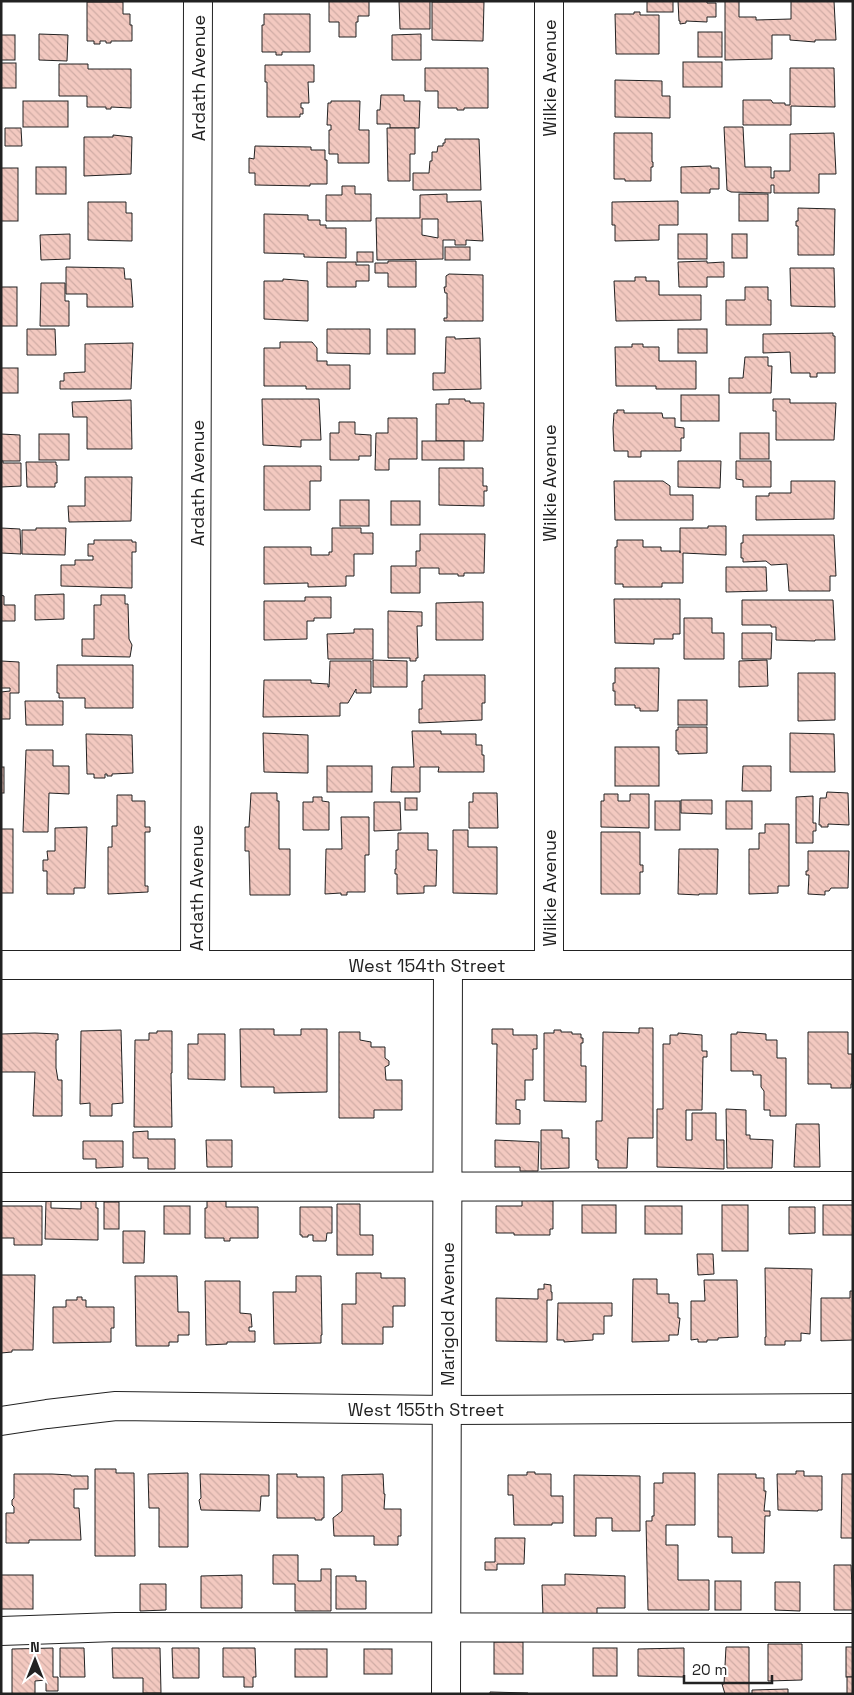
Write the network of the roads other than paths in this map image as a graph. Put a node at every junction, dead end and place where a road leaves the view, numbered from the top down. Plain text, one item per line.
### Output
1 (198, 1) edge
2 (549, 1) edge
3 (1, 965) edge
4 (195, 965) junction
5 (448, 965) junction
6 (549, 965) junction
7 (853, 965) edge
8 (446, 1185) junction
9 (853, 1186) edge
10 (1, 1187) edge
11 (853, 1408) edge
12 (448, 1410) junction
13 (1, 1421) edge
14 (447, 1627) junction
15 (853, 1628) edge
16 (1, 1630) edge
17 (446, 1694) edge

1 - 4 street, Ardath Avenue
2 - 6 street, Wilkie Avenue
3 - 4 street, West 154th Street
4 - 5 street, West 154th Street
5 - 6 street, West 154th Street
5 - 8 street, Marigold Avenue
6 - 7 street, West 154th Street
8 - 9 street
8 - 10 street
8 - 12 street, Marigold Avenue
11 - 12 street, West 155th Street
12 - 13 street, West 155th Street
12 - 14 street, Marigold Avenue
14 - 15 street
14 - 16 street
14 - 17 street, Marigold Avenue

